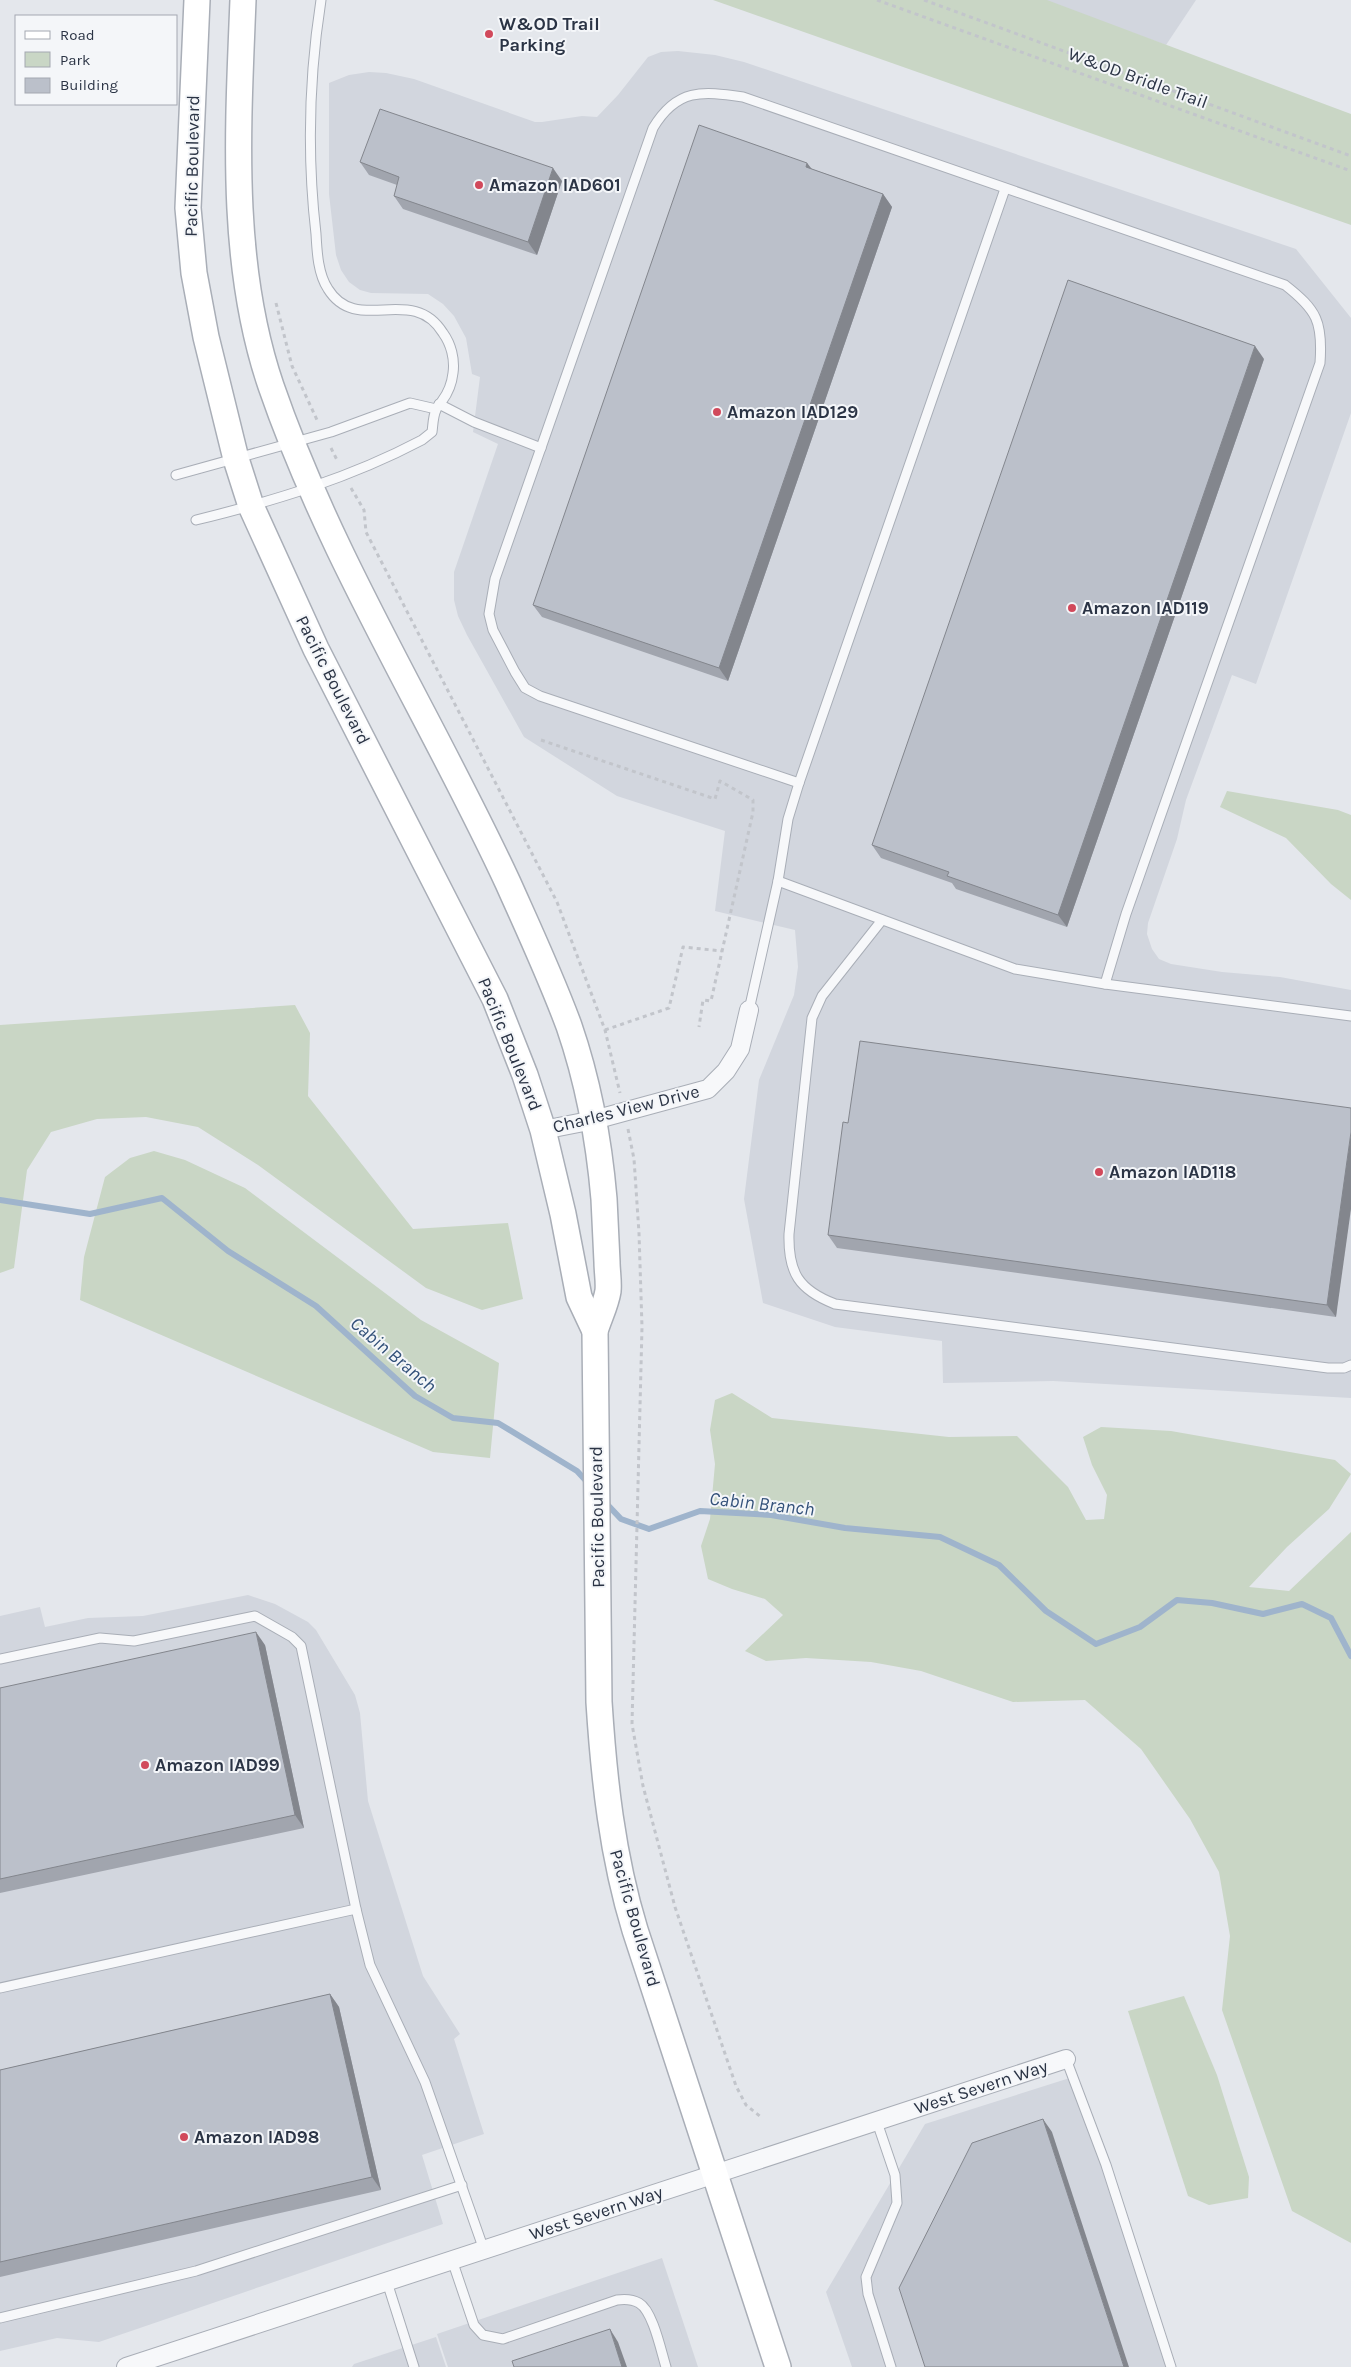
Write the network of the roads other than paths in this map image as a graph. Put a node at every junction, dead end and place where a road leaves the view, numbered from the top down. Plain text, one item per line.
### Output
1 (197, 0) edge
2 (243, 0) edge
3 (321, 0) edge
4 (1005, 189) junction
5 (438, 407) junction
6 (292, 442) junction
7 (541, 448) junction
8 (236, 458) junction
9 (176, 475) dead end
10 (311, 488) junction
11 (251, 506) junction
12 (196, 520) dead end
13 (799, 783) junction
14 (778, 881) junction
15 (882, 920) junction
16 (1105, 984) junction
17 (749, 1010) joint
18 (1351, 1016) edge
19 (594, 1120) junction
20 (543, 1130) junction
21 (595, 1331) junction
22 (1351, 1365) edge
23 (0, 1658) edge
24 (356, 1910) junction
25 (0, 1988) edge
26 (1066, 2058) joint
27 (877, 2122) junction
28 (716, 2174) junction
29 (462, 2185) junction
30 (484, 2250) junction
31 (452, 2260) junction
32 (388, 2282) junction
33 (0, 2318) edge
34 (126, 2367) edge
35 (414, 2367) edge
36 (666, 2367) edge
37 (778, 2367) edge
38 (891, 2367) edge
39 (1171, 2367) edge

1 - 8 main road, Pacific Boulevard
2 - 6 main road, Pacific Boulevard
3 - 5 lane
4 - 7 lane
4 - 13 lane
4 - 16 lane
5 - 6 lane
5 - 7 lane
5 - 10 lane
6 - 8 lane
6 - 10 main road, Pacific Boulevard
7 - 13 lane
8 - 9 lane
8 - 11 main road, Pacific Boulevard
10 - 11 lane
10 - 19 main road, Pacific Boulevard
11 - 12 lane
11 - 20 main road, Pacific Boulevard
13 - 14 lane
14 - 15 lane
14 - 17 lane
15 - 16 lane
15 - 22 lane
16 - 18 lane
17 - 19 street, Charles View Drive
19 - 20 street, Charles View Drive
19 - 21 main road, Pacific Boulevard
20 - 21 main road, Pacific Boulevard
21 - 28 main road, Pacific Boulevard
23 - 24 lane
24 - 25 lane
24 - 29 lane
26 - 27 street, West Severn Way
26 - 39 lane
27 - 28 street, West Severn Way
27 - 38 lane
28 - 30 street, West Severn Way
28 - 37 main road, Pacific Boulevard
29 - 30 lane
29 - 33 lane
30 - 31 street, West Severn Way
31 - 32 street, West Severn Way
31 - 36 lane
32 - 34 street, West Severn Way
32 - 35 lane

